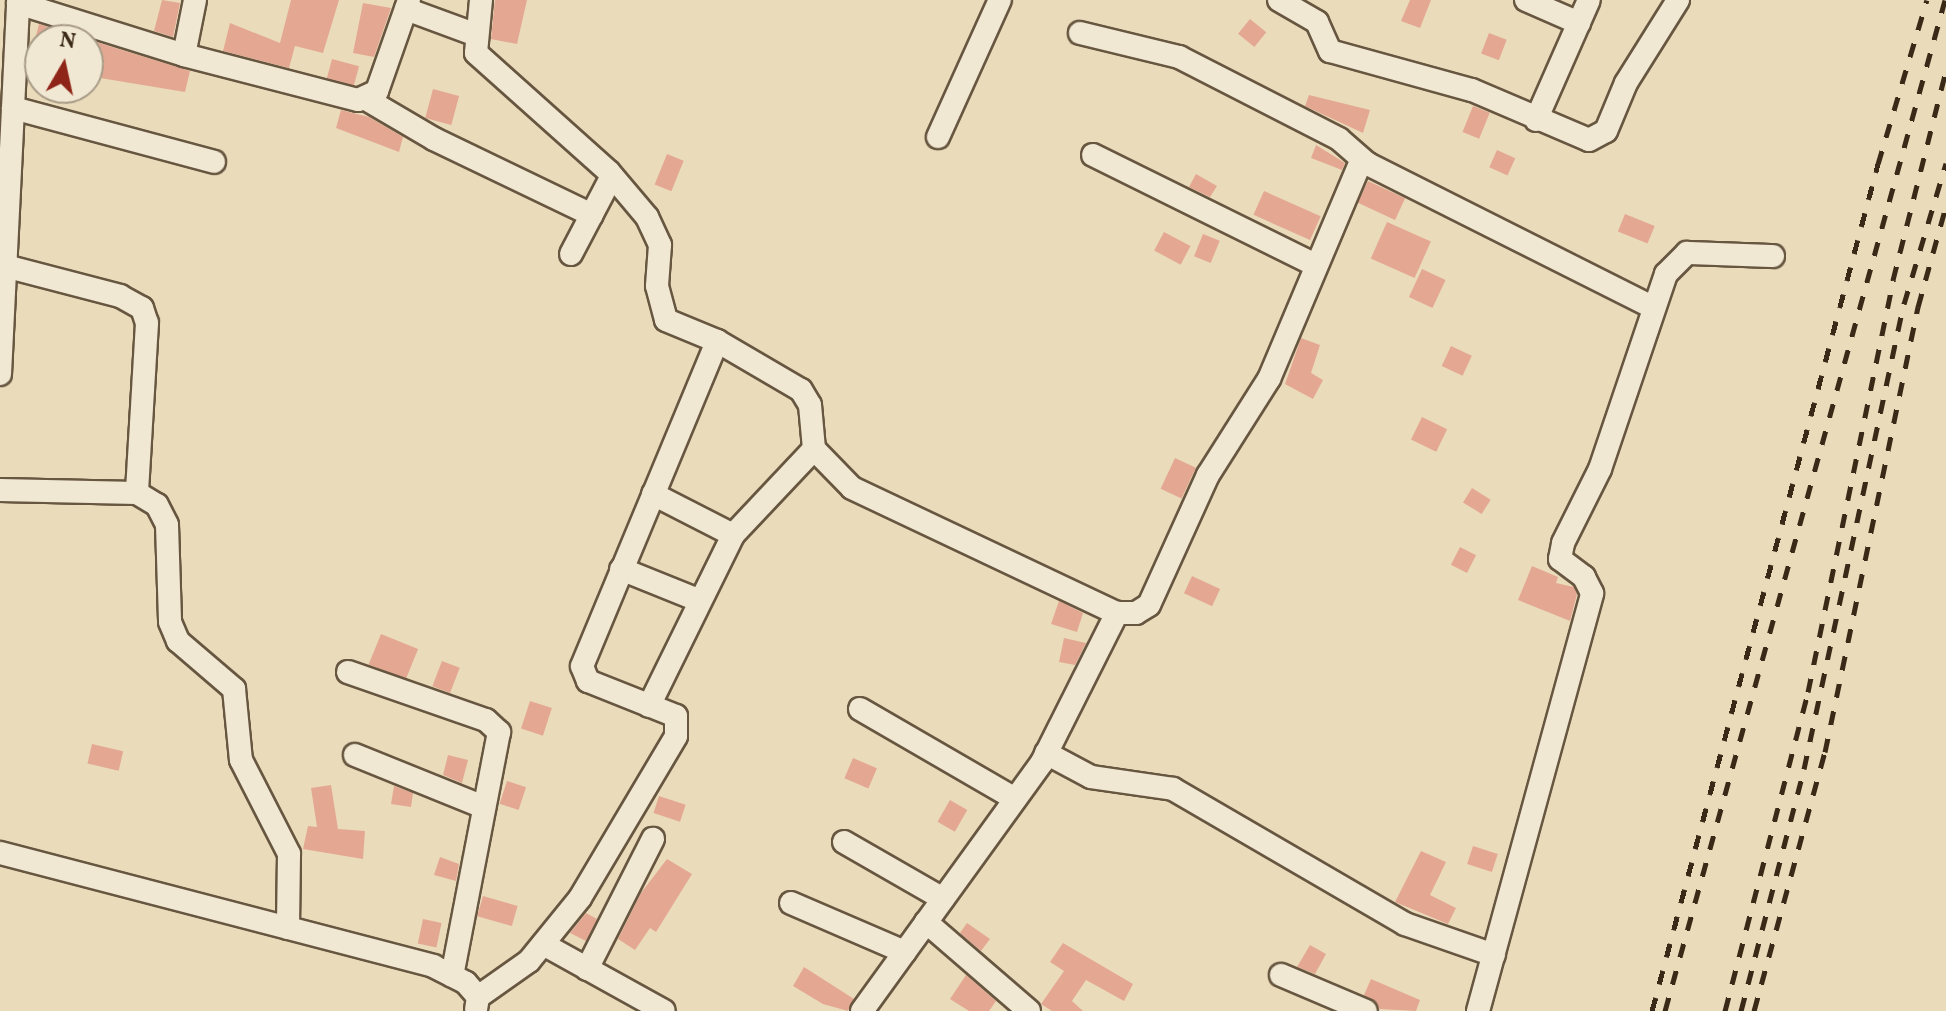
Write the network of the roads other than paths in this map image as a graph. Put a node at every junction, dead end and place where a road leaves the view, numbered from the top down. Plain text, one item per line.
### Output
1 (195, 0) edge
2 (481, 0) edge
3 (1000, 0) edge
4 (1279, 0) edge
5 (1526, 0) edge
6 (1589, 0) edge
7 (1678, 0) edge
8 (18, 2) edge
9 (407, 4) edge
10 (1309, 8) edge
11 (1579, 23) junction
12 (1080, 33) dead end
13 (474, 34) junction
14 (184, 55) junction
15 (8, 61) edge
16 (366, 99) junction
17 (13, 108) junction
18 (1536, 120) junction
19 (938, 137) dead end
20 (1093, 155) dead end
21 (5, 159) edge
22 (214, 162) dead end
23 (1368, 164) junction
24 (612, 176) junction
25 (4, 205) edge
26 (592, 215) junction
27 (571, 254) dead end
28 (1773, 256) dead end
29 (1316, 265) junction
30 (5, 266) junction
31 (1654, 308) junction
32 (1, 319) edge
33 (717, 341) junction
34 (0, 374) edge
35 (814, 449) junction
36 (0, 490) edge
37 (137, 493) junction
38 (653, 494) junction
39 (733, 535) junction
40 (621, 569) junction
41 (698, 600) junction
42 (1117, 613) junction
43 (348, 672) dead end
44 (649, 706) junction
45 (860, 709) dead end
46 (1046, 753) junction
47 (355, 755) dead end
48 (1015, 799) junction
49 (484, 807) junction
50 (653, 839) dead end
51 (844, 842) dead end
52 (0, 853) edge
53 (943, 899) junction
54 (791, 903) dead end
55 (926, 922) junction
56 (288, 928) junction
57 (543, 944) junction
58 (905, 952) junction
59 (1494, 955) junction
60 (587, 969) junction
61 (1281, 975) dead end
62 (452, 976) junction
63 (477, 1004) edge
64 (640, 1005) edge
65 (664, 1011) edge
66 (862, 1011) edge
67 (1029, 1011) edge
68 (1366, 1011) edge
69 (1478, 1011) edge

1 - 14 street
2 - 13 street
3 - 19 street
4 - 10 street
5 - 11 street
6 - 11 street
7 - 18 street
8 - 14 street
8 - 15 street
9 - 13 street
9 - 16 street
10 - 18 street
11 - 18 street
12 - 23 street
13 - 24 street
14 - 16 street
15 - 17 street
16 - 26 street
17 - 21 street
17 - 22 street
20 - 29 street
21 - 25 street
23 - 29 street
23 - 31 street
24 - 26 street
24 - 33 street
25 - 30 street
26 - 27 street
28 - 31 street
29 - 42 street
30 - 32 street
30 - 37 street
31 - 59 street
32 - 34 street
33 - 35 street
33 - 38 street
35 - 39 street
35 - 42 street
36 - 37 street
37 - 56 street
38 - 39 street
38 - 40 street
39 - 41 street
40 - 41 street
40 - 44 street
41 - 44 street
42 - 46 street
43 - 49 street
44 - 57 street
45 - 48 street
46 - 48 street
46 - 59 street
47 - 49 street
48 - 53 street
49 - 62 street
50 - 60 street
51 - 53 street
52 - 56 street
53 - 55 street
54 - 58 street
55 - 58 street
55 - 67 street
56 - 62 street
57 - 60 street
57 - 63 street
58 - 66 street
59 - 69 street
60 - 64 street
61 - 68 street
62 - 63 street
64 - 65 street

